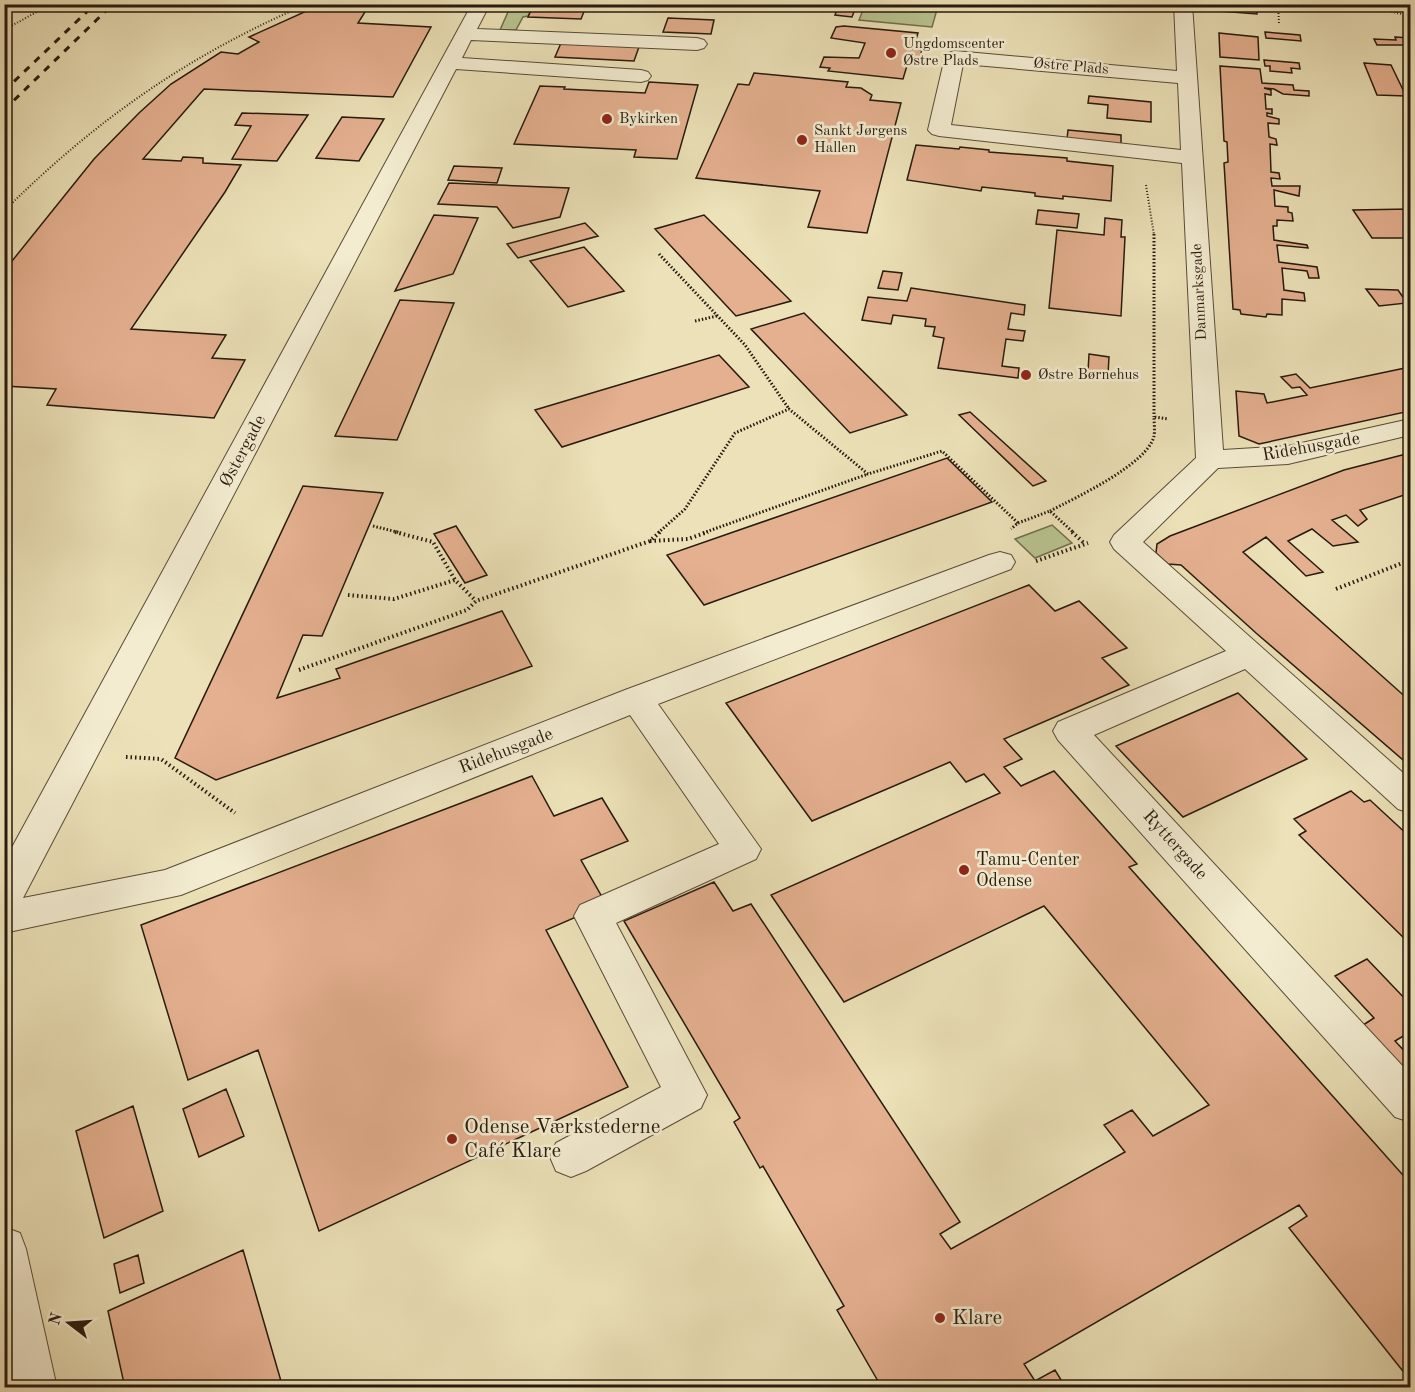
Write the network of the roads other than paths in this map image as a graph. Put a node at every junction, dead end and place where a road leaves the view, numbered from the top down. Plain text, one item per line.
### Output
1 (480, 4) edge
2 (1183, 4) edge
3 (465, 34) junction
4 (697, 44) dead end
5 (450, 63) junction
6 (641, 76) dead end
7 (1187, 78) junction
8 (1193, 158) junction
9 (1410, 427) edge
10 (1210, 460) junction
11 (1000, 562) road end
12 (1249, 654) junction
13 (637, 699) junction
14 (1410, 799) edge
15 (4, 898) edge
16 (4, 917) edge
17 (1410, 1103) edge
18 (571, 1157) dead end
19 (4, 1249) edge
20 (33, 1388) edge

1 - 3 street, Østergade
2 - 7 street, Danmarksgade
3 - 4 street
3 - 5 street, Østergade
5 - 6 street
5 - 15 street, Østergade
7 - 8 street, Danmarksgade
7 - 8 street, Østre Plads
8 - 10 street, Danmarksgade
9 - 10 street, Ridehusgade
10 - 12 street
11 - 13 street, Ridehusgade
12 - 14 street
12 - 17 street, Ryttergade
13 - 16 street, Ridehusgade
13 - 18 street
19 - 20 street

